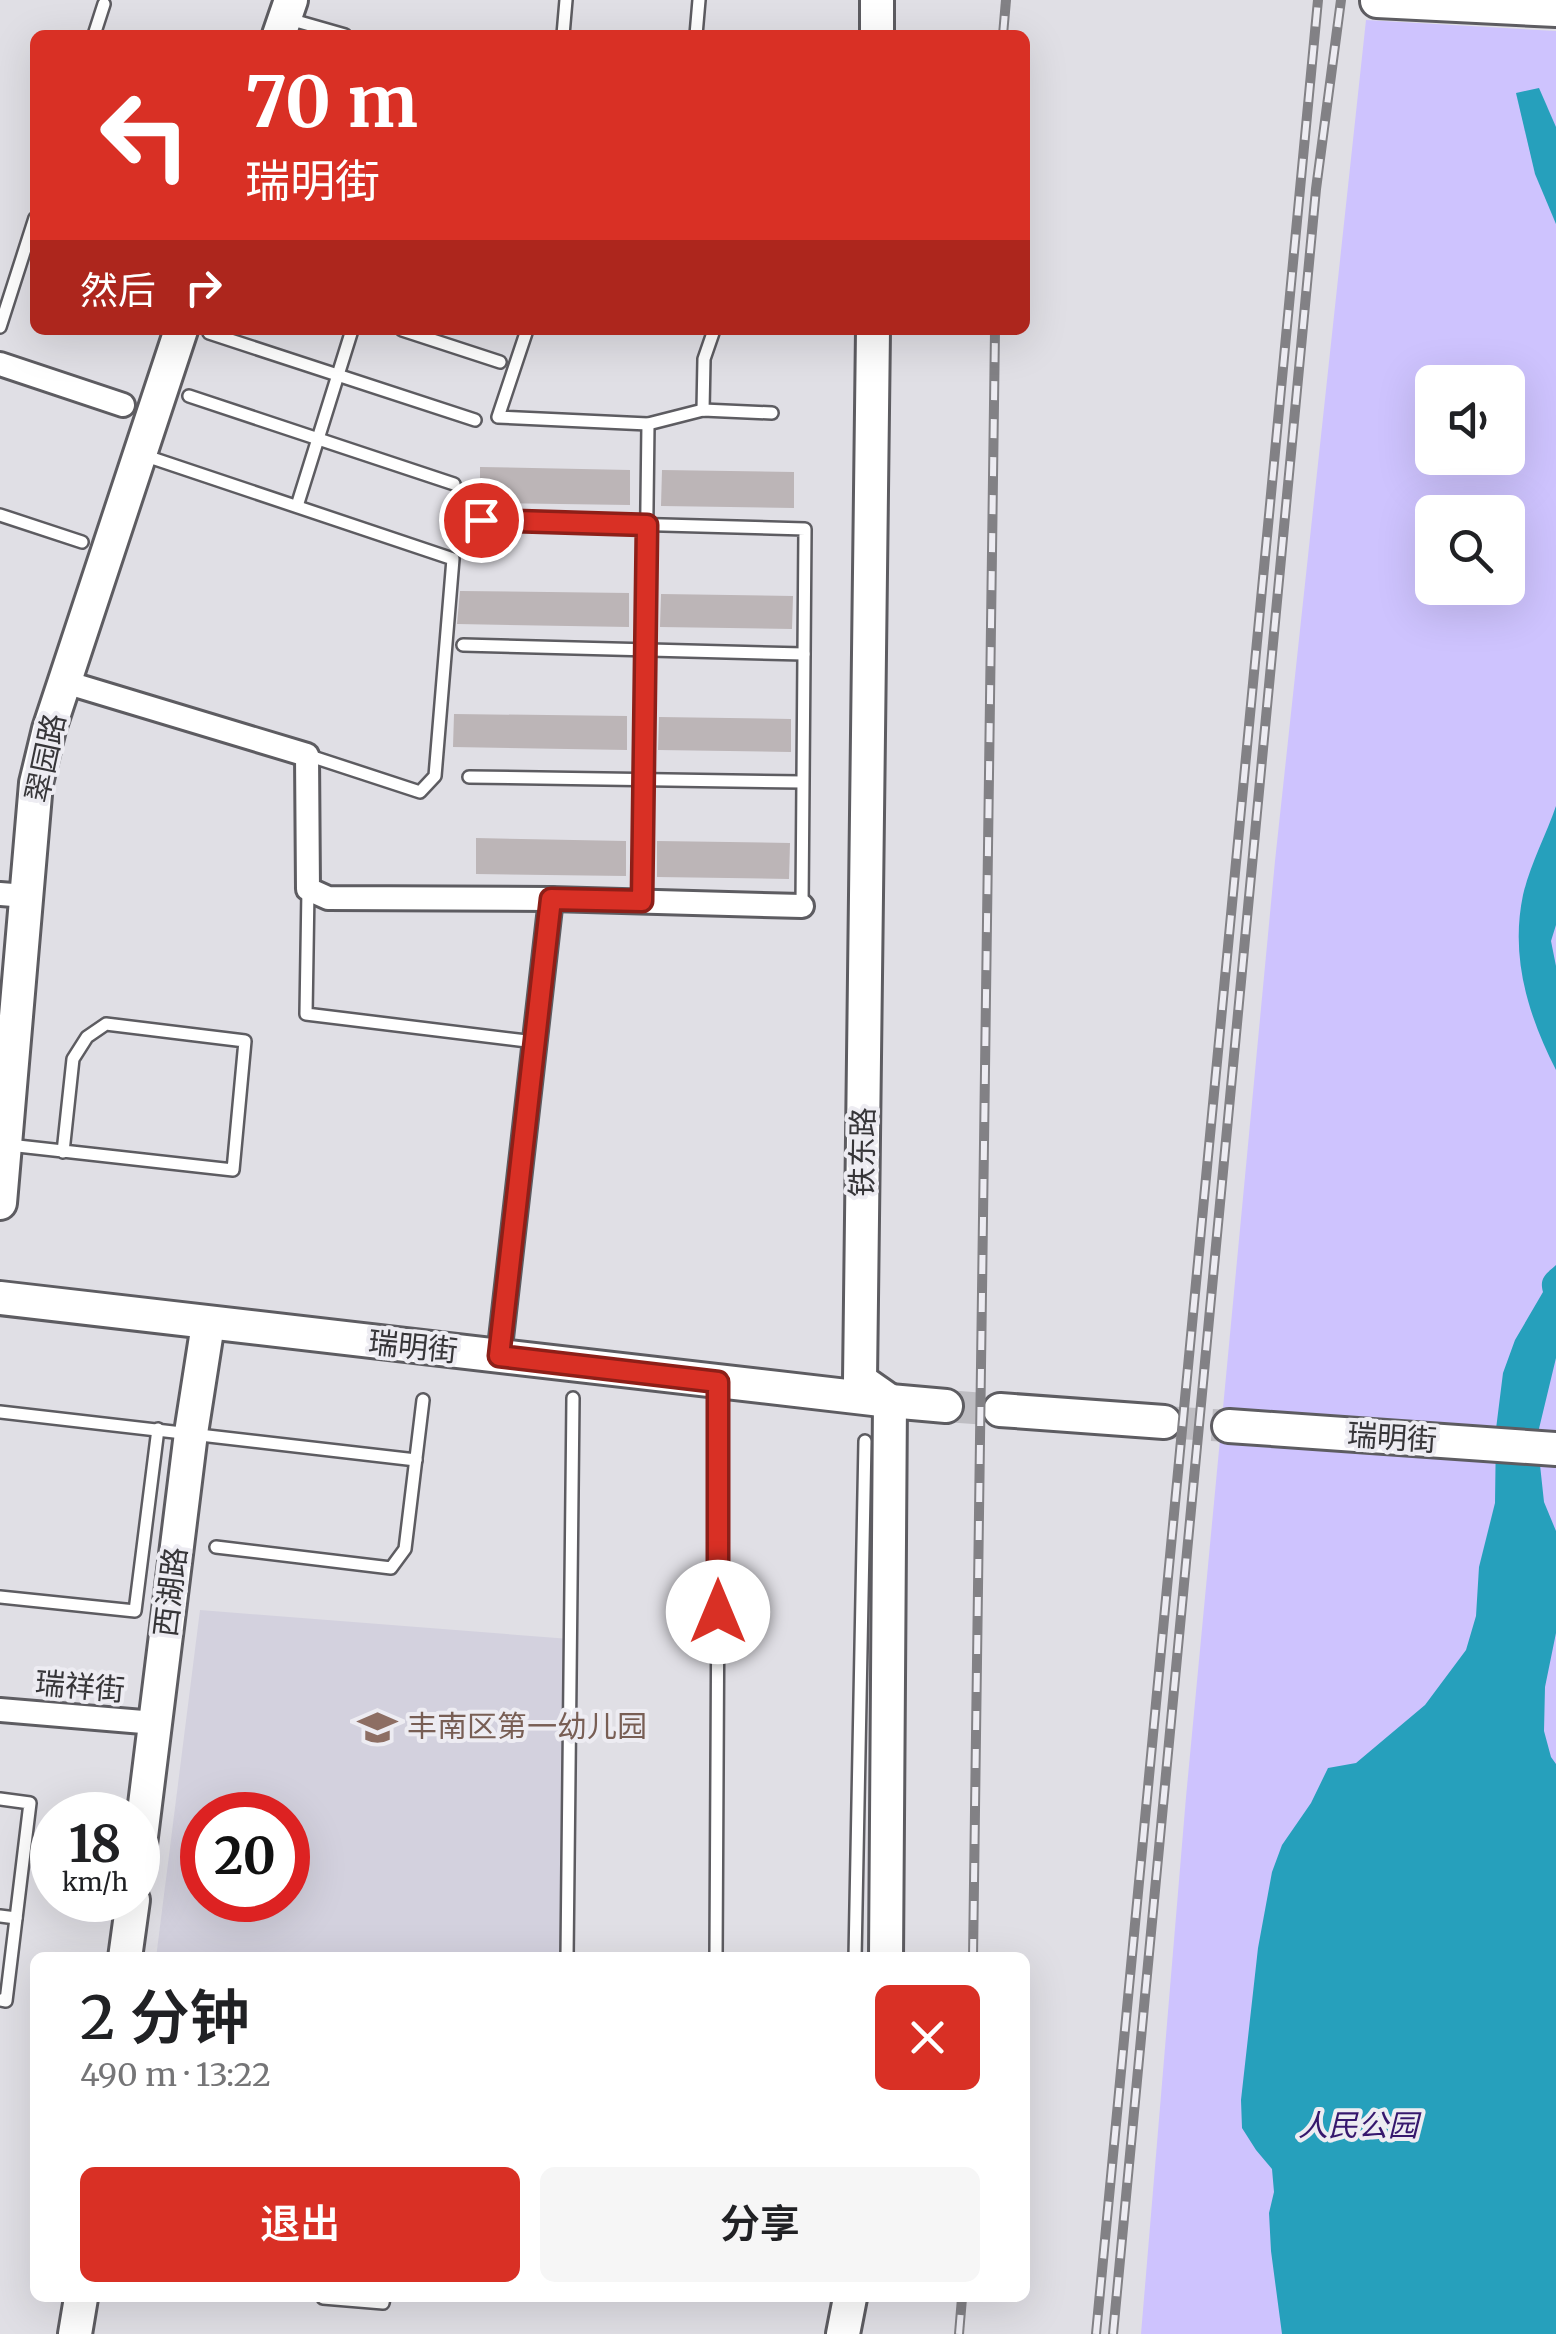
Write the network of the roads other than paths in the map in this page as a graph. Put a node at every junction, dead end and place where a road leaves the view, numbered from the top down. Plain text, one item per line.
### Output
1 (566, 0) edge
2 (699, 0) edge
3 (877, 0) edge
4 (1377, 0) edge
5 (104, 4) dead end
6 (1556, 10) edge
7 (285, 18) edge
8 (96, 30) edge
9 (327, 30) edge
10 (563, 30) edge
11 (696, 30) edge
12 (877, 30) edge
13 (30, 234) edge
14 (0, 327) edge
15 (194, 335) edge
16 (205, 335) edge
17 (350, 335) edge
18 (417, 335) edge
19 (525, 335) edge
20 (712, 335) edge
21 (873, 335) edge
22 (500, 362) dead end
23 (0, 364) edge
24 (338, 376) junction
25 (189, 396) dead end
26 (123, 405) dead end
27 (703, 410) junction
28 (772, 412) dead end
29 (476, 420) dead end
30 (648, 424) junction
31 (318, 438) junction
32 (140, 454) junction
33 (454, 484) dead end
34 (298, 506) junction
35 (0, 515) edge
36 (481, 520) dead end
37 (647, 525) junction
38 (82, 542) dead end
39 (463, 645) dead end
40 (645, 650) junction
41 (804, 654) junction
42 (64, 682) junction
43 (307, 755) junction
44 (470, 776) dead end
45 (644, 779) junction
46 (802, 782) junction
47 (308, 890) junction
48 (13, 895) edge
49 (551, 899) junction
50 (642, 901) junction
51 (802, 906) joint
52 (8, 1015) edge
53 (534, 1042) junction
54 (5, 1080) edge
55 (2, 1145) edge
56 (63, 1152) junction
57 (0, 1204) edge
58 (0, 1298) edge
59 (208, 1324) junction
60 (499, 1356) junction
61 (718, 1382) junction
62 (573, 1398) dead end
63 (423, 1400) dead end
64 (890, 1401) junction
65 (946, 1406) tunnel mouth
66 (1000, 1410) tunnel mouth
67 (0, 1412) edge
68 (1164, 1422) tunnel mouth
69 (1229, 1426) tunnel mouth
70 (175, 1431) junction
71 (865, 1441) dead end
72 (1556, 1448) edge
73 (416, 1460) junction
74 (216, 1547) dead end
75 (0, 1597) edge
76 (0, 1710) edge
77 (155, 1723) junction
78 (146, 1792) edge
79 (0, 1799) edge
80 (0, 1916) edge
81 (16, 1918) junction
82 (129, 1922) edge
83 (126, 1952) edge
84 (567, 1952) edge
85 (716, 1952) edge
86 (854, 1952) edge
87 (886, 1952) edge
88 (0, 2000) edge
89 (80, 2302) edge
90 (849, 2302) edge
91 (75, 2334) edge
92 (843, 2334) edge

1 - 10 lane
2 - 11 lane
3 - 12 street
4 - 6 street
5 - 8 lane
7 - 9 lane
13 - 14 lane
15 - 32 street, 翠园路
16 - 24 lane
17 - 24 lane
18 - 22 lane
19 - 30 lane
20 - 27 lane
21 - 64 street, 铁东路
23 - 26 street
24 - 29 lane
24 - 31 lane
25 - 31 lane
27 - 28 lane
27 - 30 lane
30 - 37 lane
31 - 33 lane
31 - 34 lane
32 - 34 lane
32 - 42 street, 翠园路
34 - 43 lane
35 - 38 lane
36 - 37 lane
37 - 40 lane
37 - 41 lane
39 - 40 lane
40 - 41 lane
40 - 45 lane
41 - 46 lane
42 - 43 street
42 - 48 street, 翠园路
43 - 47 street
44 - 45 lane
45 - 46 lane
45 - 50 lane
46 - 51 lane
47 - 49 street
47 - 53 lane
48 - 52 street, 翠园路
49 - 50 street
49 - 53 street
50 - 51 street
52 - 54 street, 翠园路
53 - 60 street
54 - 55 street, 翠园路
55 - 56 lane
55 - 57 street, 翠园路
56 - 56 lane
58 - 59 street, 瑞明街
59 - 60 street, 瑞明街
59 - 70 street, 西湖路
60 - 61 street, 瑞明街
61 - 64 street, 瑞明街
61 - 85 lane
62 - 84 lane
63 - 73 lane
64 - 65 street, 瑞明街
64 - 87 street
66 - 68 street
67 - 70 lane
69 - 72 street, 瑞明街
70 - 73 lane
70 - 75 lane
70 - 77 street, 西湖路
71 - 86 lane
73 - 74 lane
76 - 77 street, 瑞祥街
77 - 78 street, 西湖路
79 - 81 lane
80 - 81 lane
81 - 88 lane
82 - 83 street
89 - 91 street
90 - 92 street

